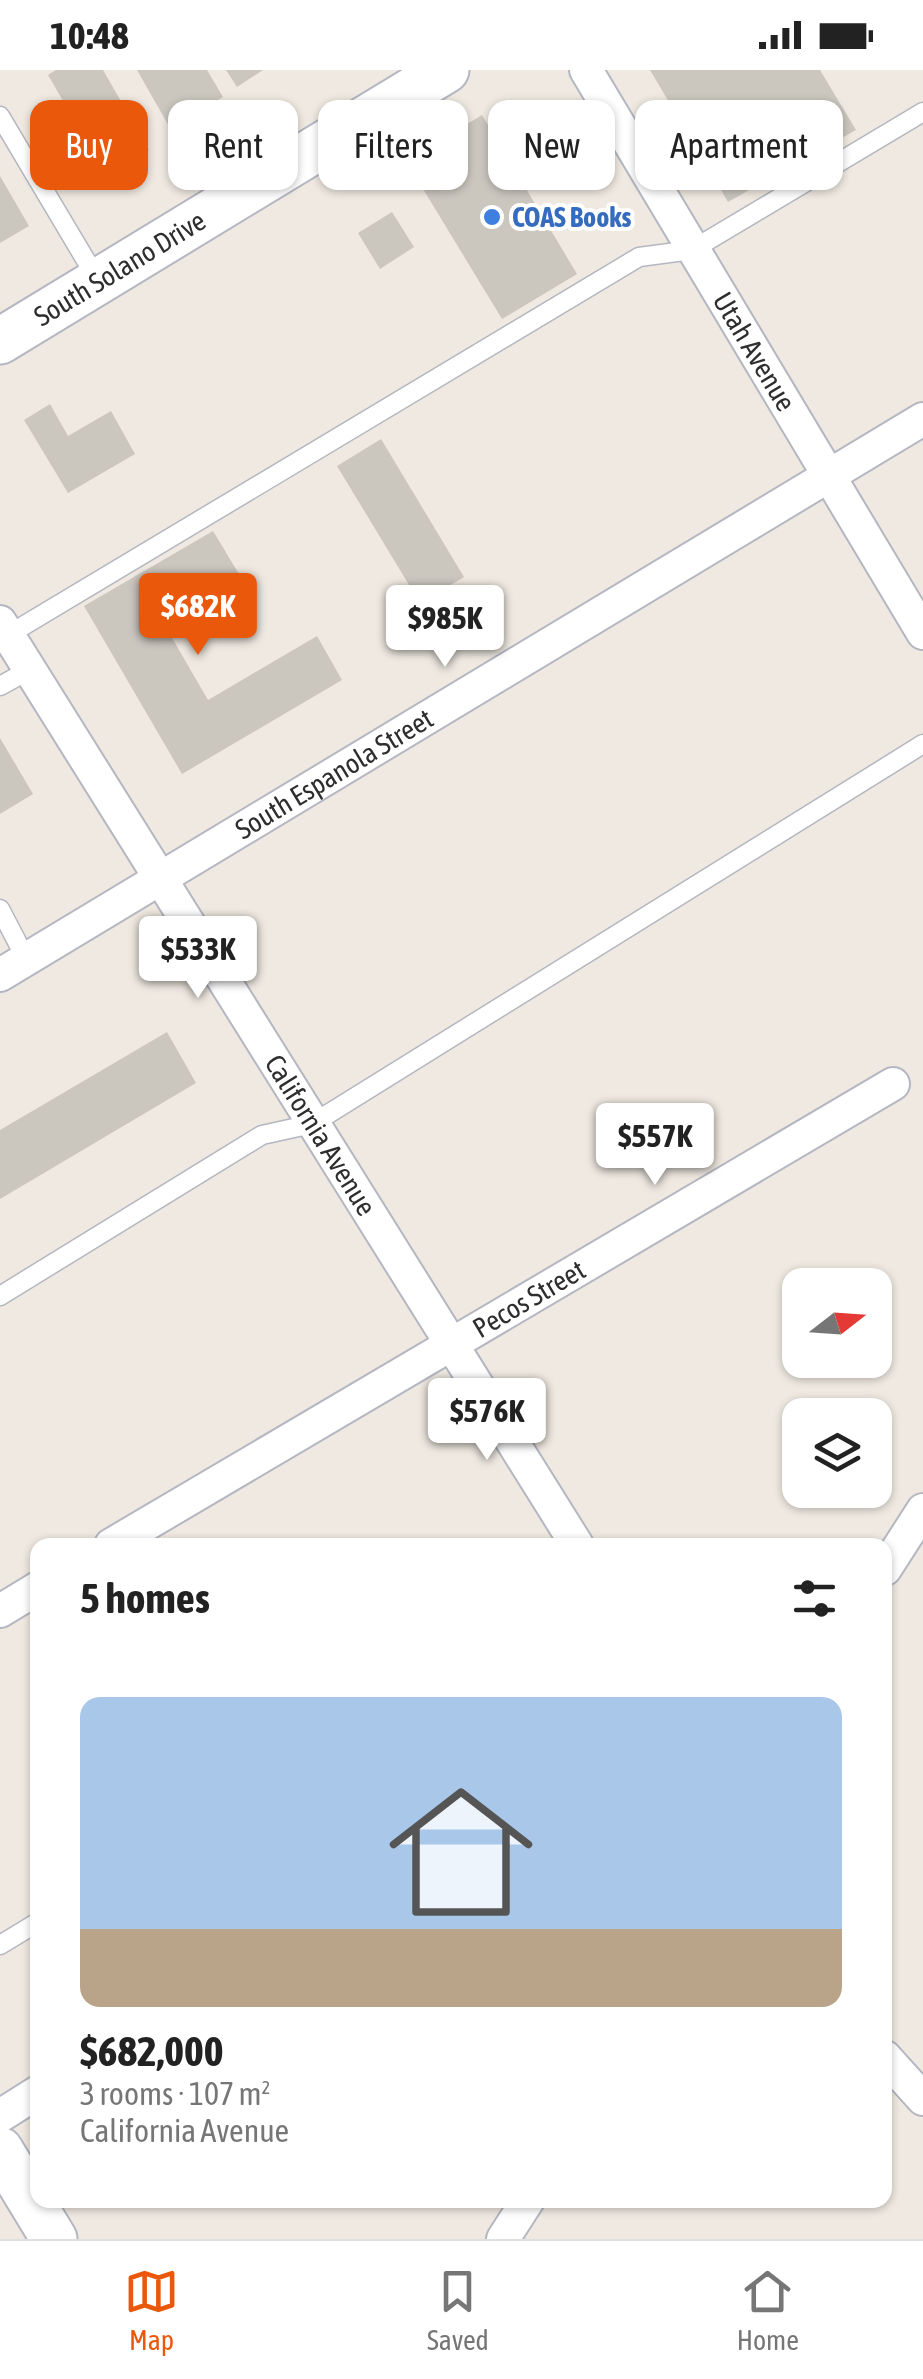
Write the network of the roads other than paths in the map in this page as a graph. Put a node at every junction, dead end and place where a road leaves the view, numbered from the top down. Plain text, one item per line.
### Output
1 (446, 70) edge
2 (586, 70) edge
3 (923, 112) edge
4 (0, 116) edge
5 (692, 250) junction
6 (98, 281) junction
7 (0, 341) edge
8 (923, 418) edge
9 (826, 477) junction
10 (4, 628) edge
11 (923, 633) edge
12 (29, 670) junction
13 (0, 686) edge
14 (923, 744) edge
15 (160, 879) junction
16 (0, 909) edge
17 (13, 967) edge
18 (892, 1084) dead end
19 (312, 1124) junction
20 (0, 1296) edge
21 (449, 1346) junction
22 (923, 1510) edge
23 (124, 1538) edge
24 (572, 1538) edge
25 (892, 1558) edge
26 (30, 1593) edge
27 (0, 1610) edge
28 (30, 1927) edge
29 (0, 1945) edge
30 (892, 2065) edge
31 (30, 2097) edge
32 (923, 2099) edge
33 (0, 2116) edge
34 (0, 2150) edge
35 (30, 2202) edge
36 (34, 2208) edge
37 (51, 2238) edge

1 - 6 street, South Solano Drive
2 - 5 street, Utah Avenue
3 - 5 lane
4 - 6 lane
5 - 9 street, Utah Avenue
5 - 10 lane
6 - 7 street, South Solano Drive
8 - 9 street, South Espanola Street
9 - 11 street, Utah Avenue
9 - 15 street, South Espanola Street
10 - 12 street, California Avenue
12 - 13 lane
12 - 15 street, California Avenue
14 - 19 lane
15 - 17 street, South Espanola Street
15 - 19 street, California Avenue
16 - 17 lane
18 - 21 street, Pecos Street
19 - 20 lane
19 - 21 street, California Avenue
21 - 23 street, Pecos Street
21 - 24 street, California Avenue
22 - 25 street
26 - 27 street
28 - 29 lane
30 - 32 street
31 - 33 street
34 - 35 street
36 - 37 street

